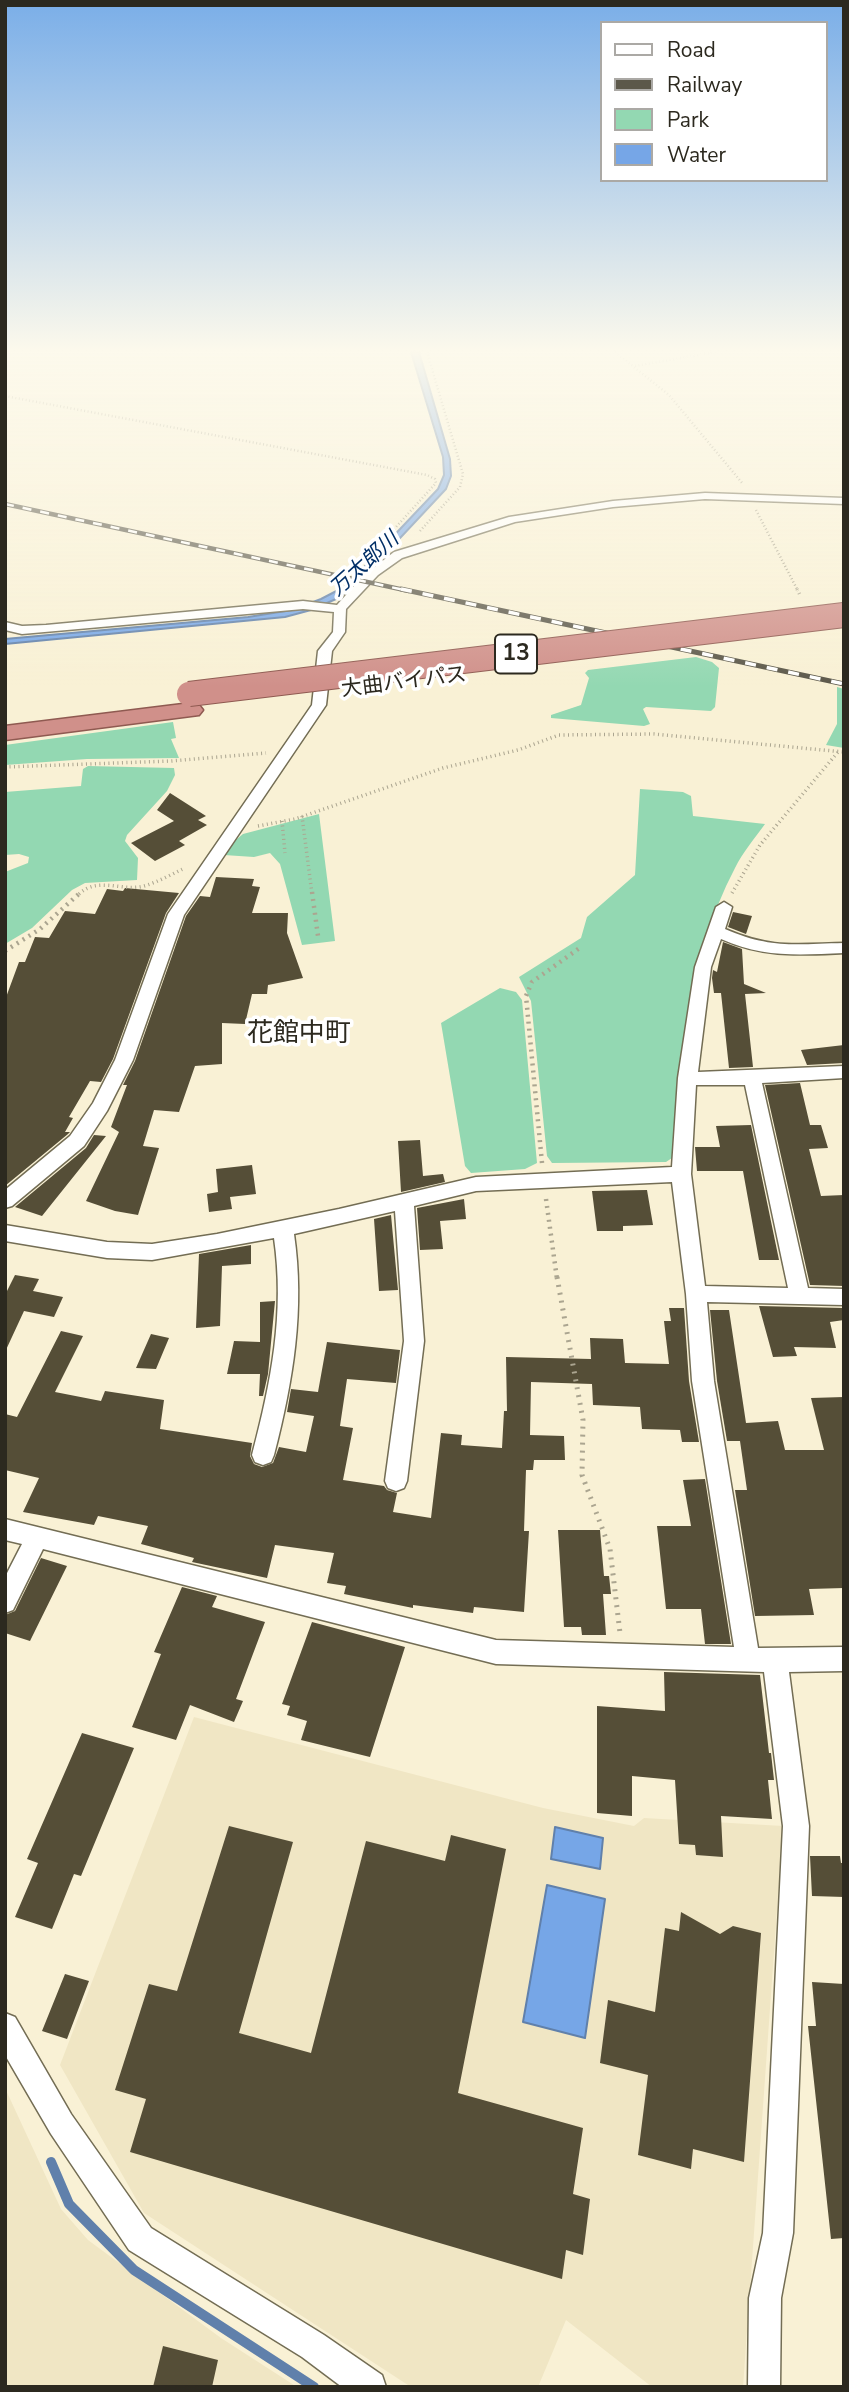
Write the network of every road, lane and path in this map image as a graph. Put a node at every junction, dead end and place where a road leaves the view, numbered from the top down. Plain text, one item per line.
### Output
1 (355, 464) edge
2 (460, 464) edge
3 (727, 464) edge
4 (750, 499) junction
5 (844, 501) edge
6 (375, 550) dead end
7 (398, 555) junction
8 (801, 597) dead end
9 (333, 607) junction
10 (844, 615) edge
11 (5, 626) edge
12 (844, 629) edge
13 (190, 702) junction
14 (5, 717) edge
15 (5, 733) edge
16 (288, 752) junction
17 (841, 752) edge
18 (5, 767) edge
19 (302, 816) junction
20 (282, 821) junction
21 (236, 830) junction
22 (220, 851) junction
23 (285, 853) dead end
24 (724, 906) joint
25 (716, 931) junction
26 (318, 936) dead end
27 (581, 947) dead end
28 (844, 948) edge
29 (5, 951) edge
30 (844, 1072) edge
31 (687, 1077) junction
32 (752, 1077) junction
33 (681, 1174) junction
34 (543, 1181) junction
35 (5, 1201) edge
36 (404, 1201) junction
37 (283, 1228) junction
38 (5, 1233) edge
39 (696, 1294) junction
40 (800, 1296) junction
41 (844, 1297) edge
42 (264, 1455) dead end
43 (396, 1481) dead end
44 (5, 1529) edge
45 (37, 1538) junction
46 (5, 1602) edge
47 (623, 1655) junction
48 (844, 1659) edge
49 (762, 1660) junction
50 (5, 2027) edge
51 (370, 2387) edge
52 (764, 2387) edge

1 - 6 path
2 - 7 path
3 - 4 path
4 - 5 street
4 - 7 street
4 - 8 path
7 - 9 street
9 - 11 street
9 - 16 street
10 - 13 highway, 大曲バイパス / 13, bridge
12 - 13 highway, 大曲バイパス / 13
13 - 14 highway, 大曲バイパス / 13
13 - 15 highway, 大曲バイパス / 13
16 - 18 path
16 - 21 street
17 - 19 path
17 - 24 path
19 - 20 path
19 - 26 path
20 - 21 path
20 - 23 path
21 - 22 street
22 - 29 path
22 - 35 street
24 - 25 street
25 - 28 street
25 - 31 street
27 - 34 path
30 - 32 street
31 - 32 street
31 - 33 street
32 - 40 street
33 - 34 street
33 - 39 street
34 - 36 street
34 - 47 path
36 - 37 street
36 - 43 street
37 - 38 street
37 - 42 street
39 - 40 street
39 - 49 street
40 - 41 street
44 - 45 street
45 - 46 street
45 - 47 street
47 - 49 street
48 - 49 street
49 - 52 street
50 - 51 street

